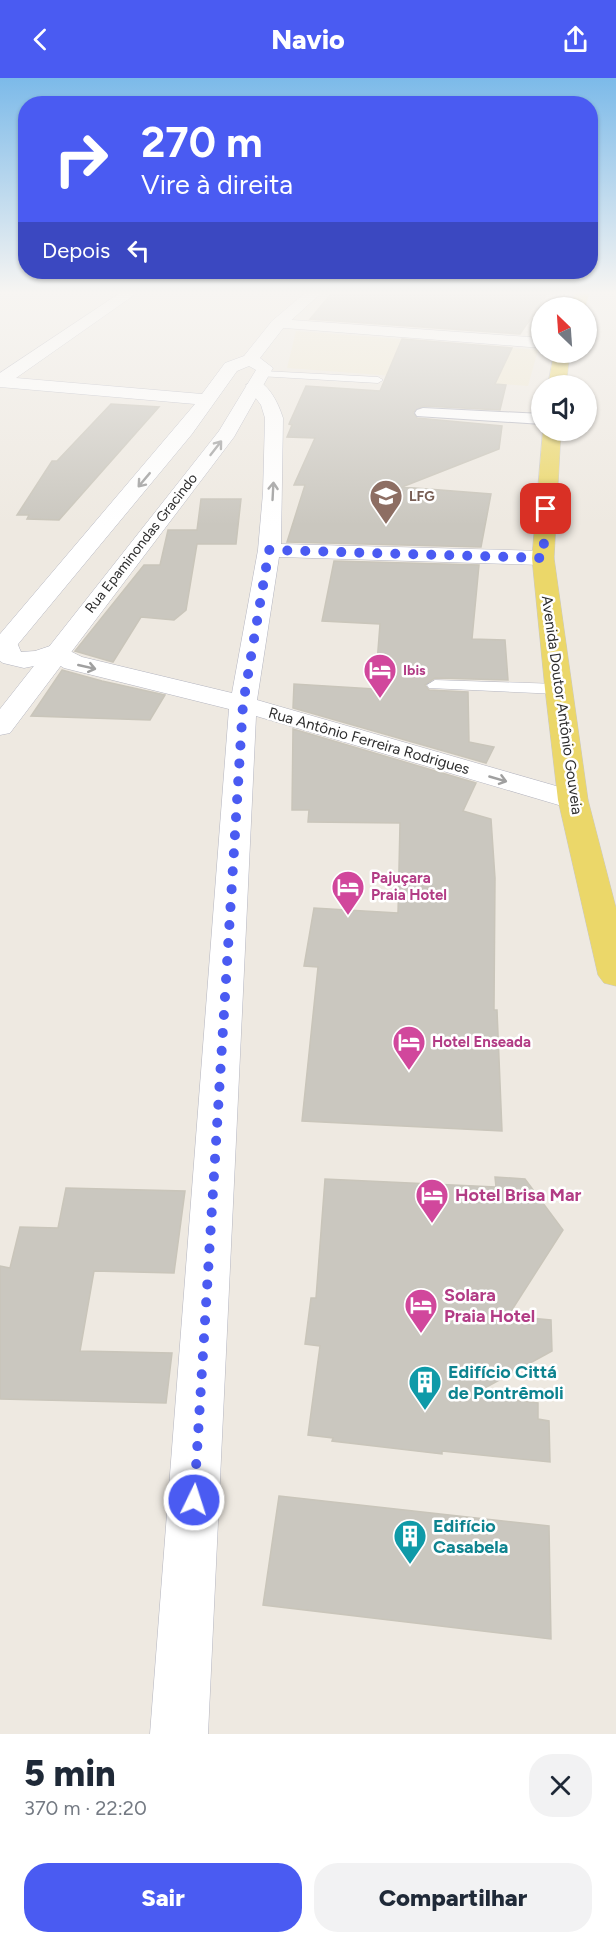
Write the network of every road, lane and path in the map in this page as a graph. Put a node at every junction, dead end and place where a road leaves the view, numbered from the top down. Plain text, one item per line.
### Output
1 (16, 370) edge
2 (229, 370) edge
3 (245, 370) edge
4 (256, 373) junction
5 (378, 380) dead end
6 (0, 381) edge
7 (207, 400) junction
8 (423, 413) dead end
9 (531, 418) edge
10 (551, 441) edge
11 (269, 550) junction
12 (543, 558) junction
13 (2, 645) edge
14 (56, 652) junction
15 (435, 685) dead end
16 (558, 689) junction
17 (243, 704) junction
18 (0, 726) edge
19 (573, 800) junction
20 (616, 975) edge
21 (179, 1734) edge

1 - 6 street
2 - 7 street, Rua Epaminondas Gracindo
3 - 4 street, Rua Epaminondas Gracindo
4 - 5 lane
11 -> 4 street
14 -> 4 street, Rua Epaminondas Gracindo
6 - 7 street
7 -> 13 street, Rua Epaminondas Gracindo
8 - 9 street
10 - 12 main road, Avenida Doutor Antônio Gouveia
11 - 12 street
11 - 17 street
12 - 16 main road, Avenida Doutor Antônio Gouveia
13 - 14 street
14 -> 17 street, Rua Antônio Ferreira Rodrigues
14 - 18 street, Rua Epaminondas Gracindo
15 - 16 lane
16 - 19 main road, Avenida Doutor Antônio Gouveia
17 -> 19 street, Rua Antônio Ferreira Rodrigues
17 - 21 street
19 - 20 main road, Avenida Doutor Antônio Gouveia

